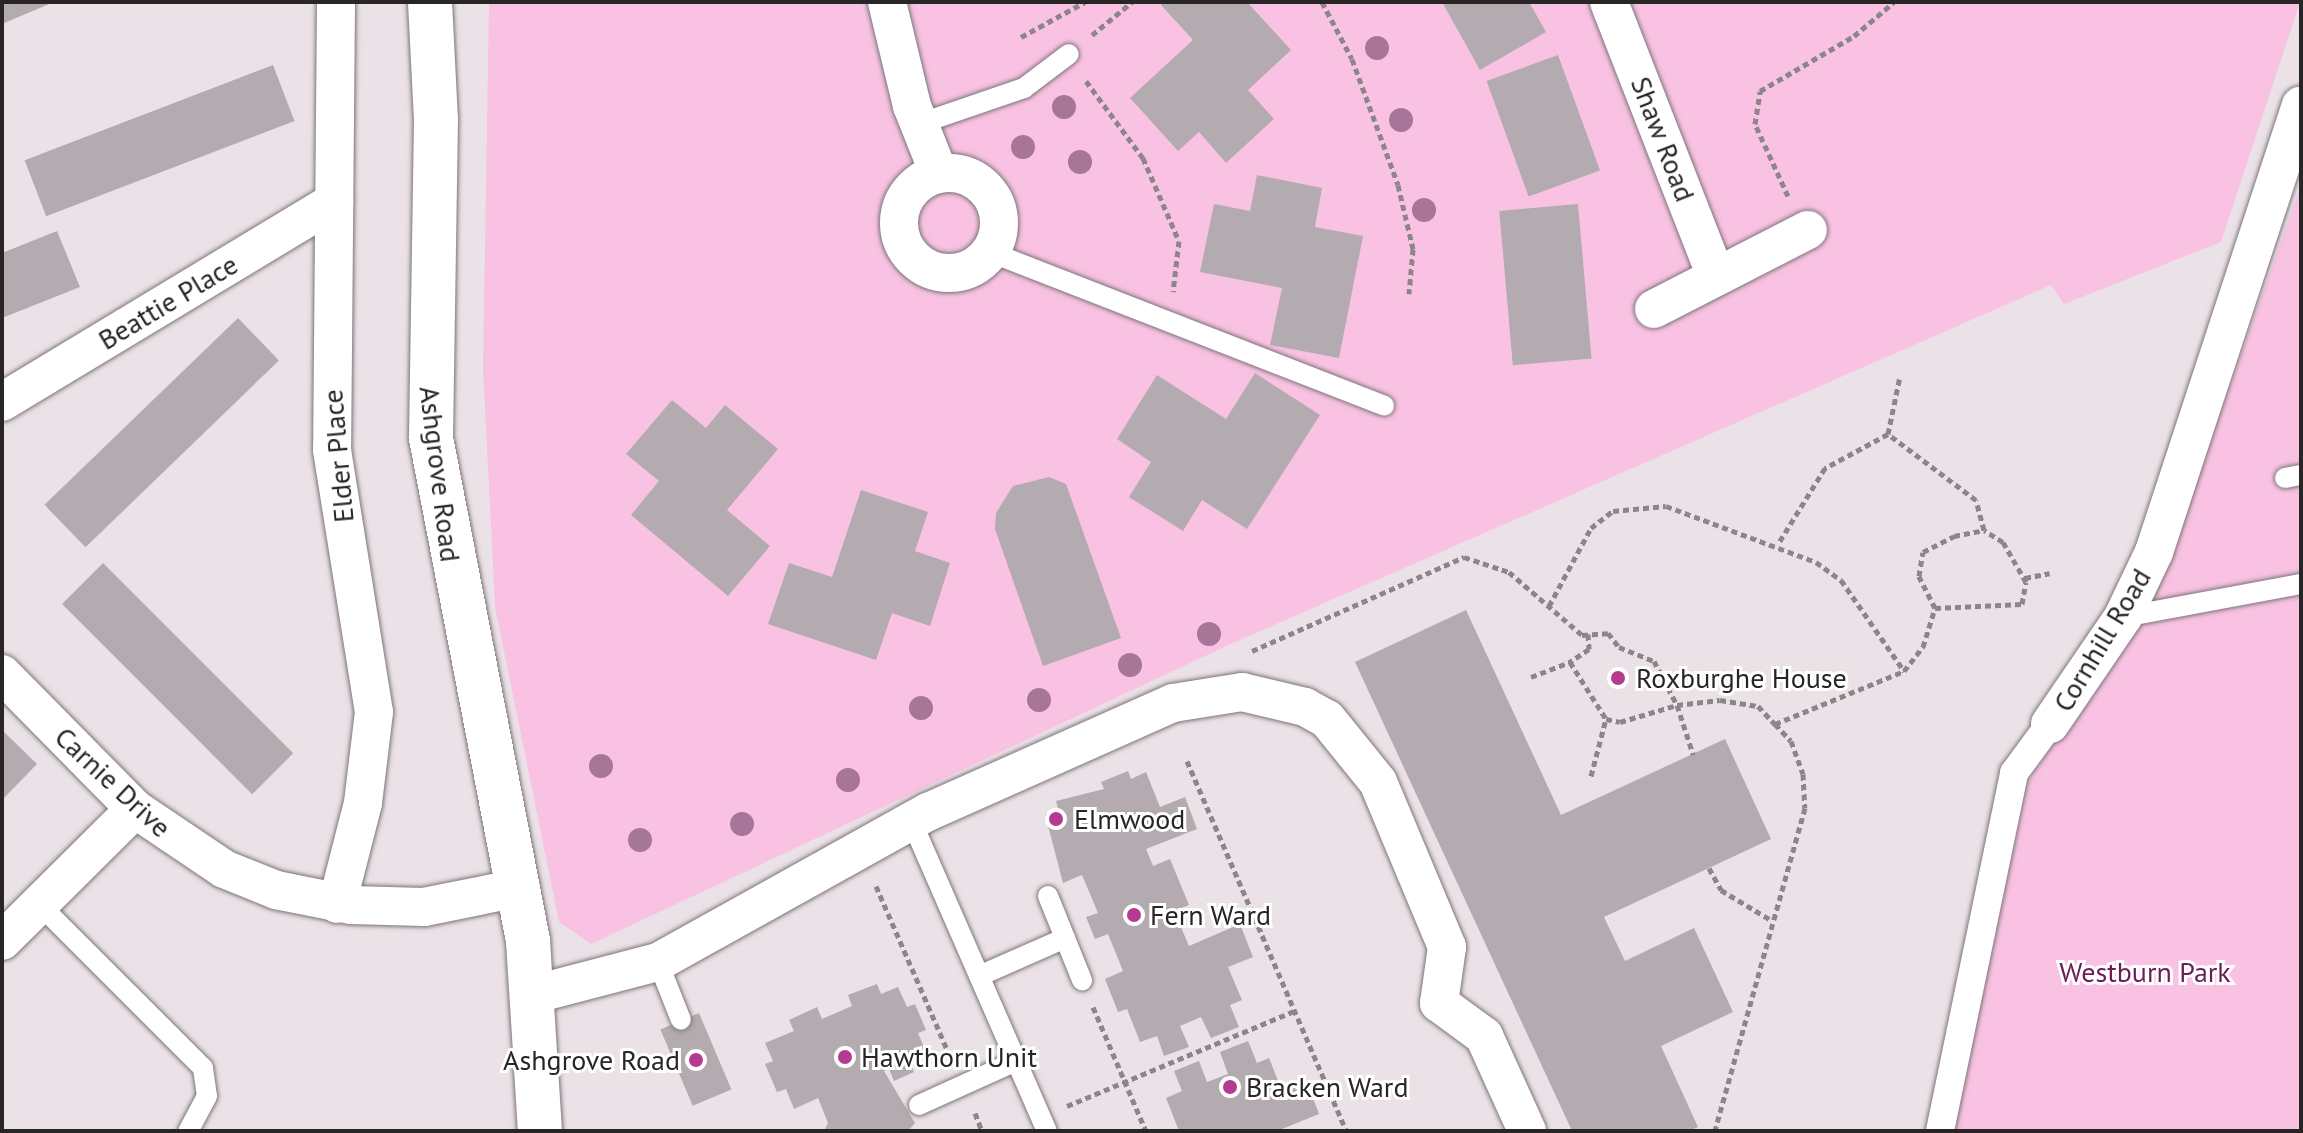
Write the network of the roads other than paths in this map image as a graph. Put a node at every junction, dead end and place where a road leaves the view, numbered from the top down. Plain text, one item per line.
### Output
1 (336, 2) edge
2 (430, 2) edge
3 (887, 2) edge
4 (1609, 2) edge
5 (1069, 54) road end
6 (2301, 106) edge
7 (919, 124) junction
8 (939, 174) junction
9 (334, 202) junction
10 (1808, 230) road end
11 (990, 252) junction
12 (1716, 276) junction
13 (1654, 309) dead end
14 (2, 402) edge
15 (1384, 406) dead end
16 (2301, 584) edge
17 (2123, 617) junction
18 (2, 674) edge
19 (2050, 724) joint
20 (135, 809) junction
21 (911, 820) junction
22 (518, 888) junction
23 (1048, 896) dead end
24 (39, 904) junction
25 (337, 904) junction
26 (1065, 938) junction
27 (2, 941) edge
28 (658, 962) junction
29 (979, 976) junction
30 (1082, 980) road end
31 (535, 994) junction
32 (681, 1020) dead end
33 (1016, 1061) junction
34 (919, 1105) dead end
35 (1044, 1124) edge
36 (188, 1131) edge
37 (540, 1131) edge
38 (1527, 1131) edge
39 (1940, 1131) edge

1 - 9 street, Elder Place
2 - 22 street, Ashgrove Road
3 - 7 street
4 - 12 street, Shaw Road
5 - 7 lane
6 - 17 street, Cornhill Road
7 - 8 street
8 - 11 street
8 - 11 street
9 - 14 street, Beattie Place
9 - 25 street, Elder Place
10 - 12 street
11 - 15 lane
12 - 13 street
16 - 17 lane
17 - 19 street, Cornhill Road
18 - 20 street, Carnie Drive
19 - 39 street, Cornhill Road
20 - 24 street
20 - 25 street, Carnie Drive
21 - 28 street
21 - 29 lane
21 - 38 street
22 - 25 street, Carnie Drive
22 - 31 street, Ashgrove Road
23 - 26 lane
24 - 27 street
24 - 36 lane
26 - 29 lane
26 - 30 lane
28 - 31 street
28 - 32 lane
29 - 33 lane
31 - 37 street, Ashgrove Road
33 - 34 lane
33 - 35 lane

